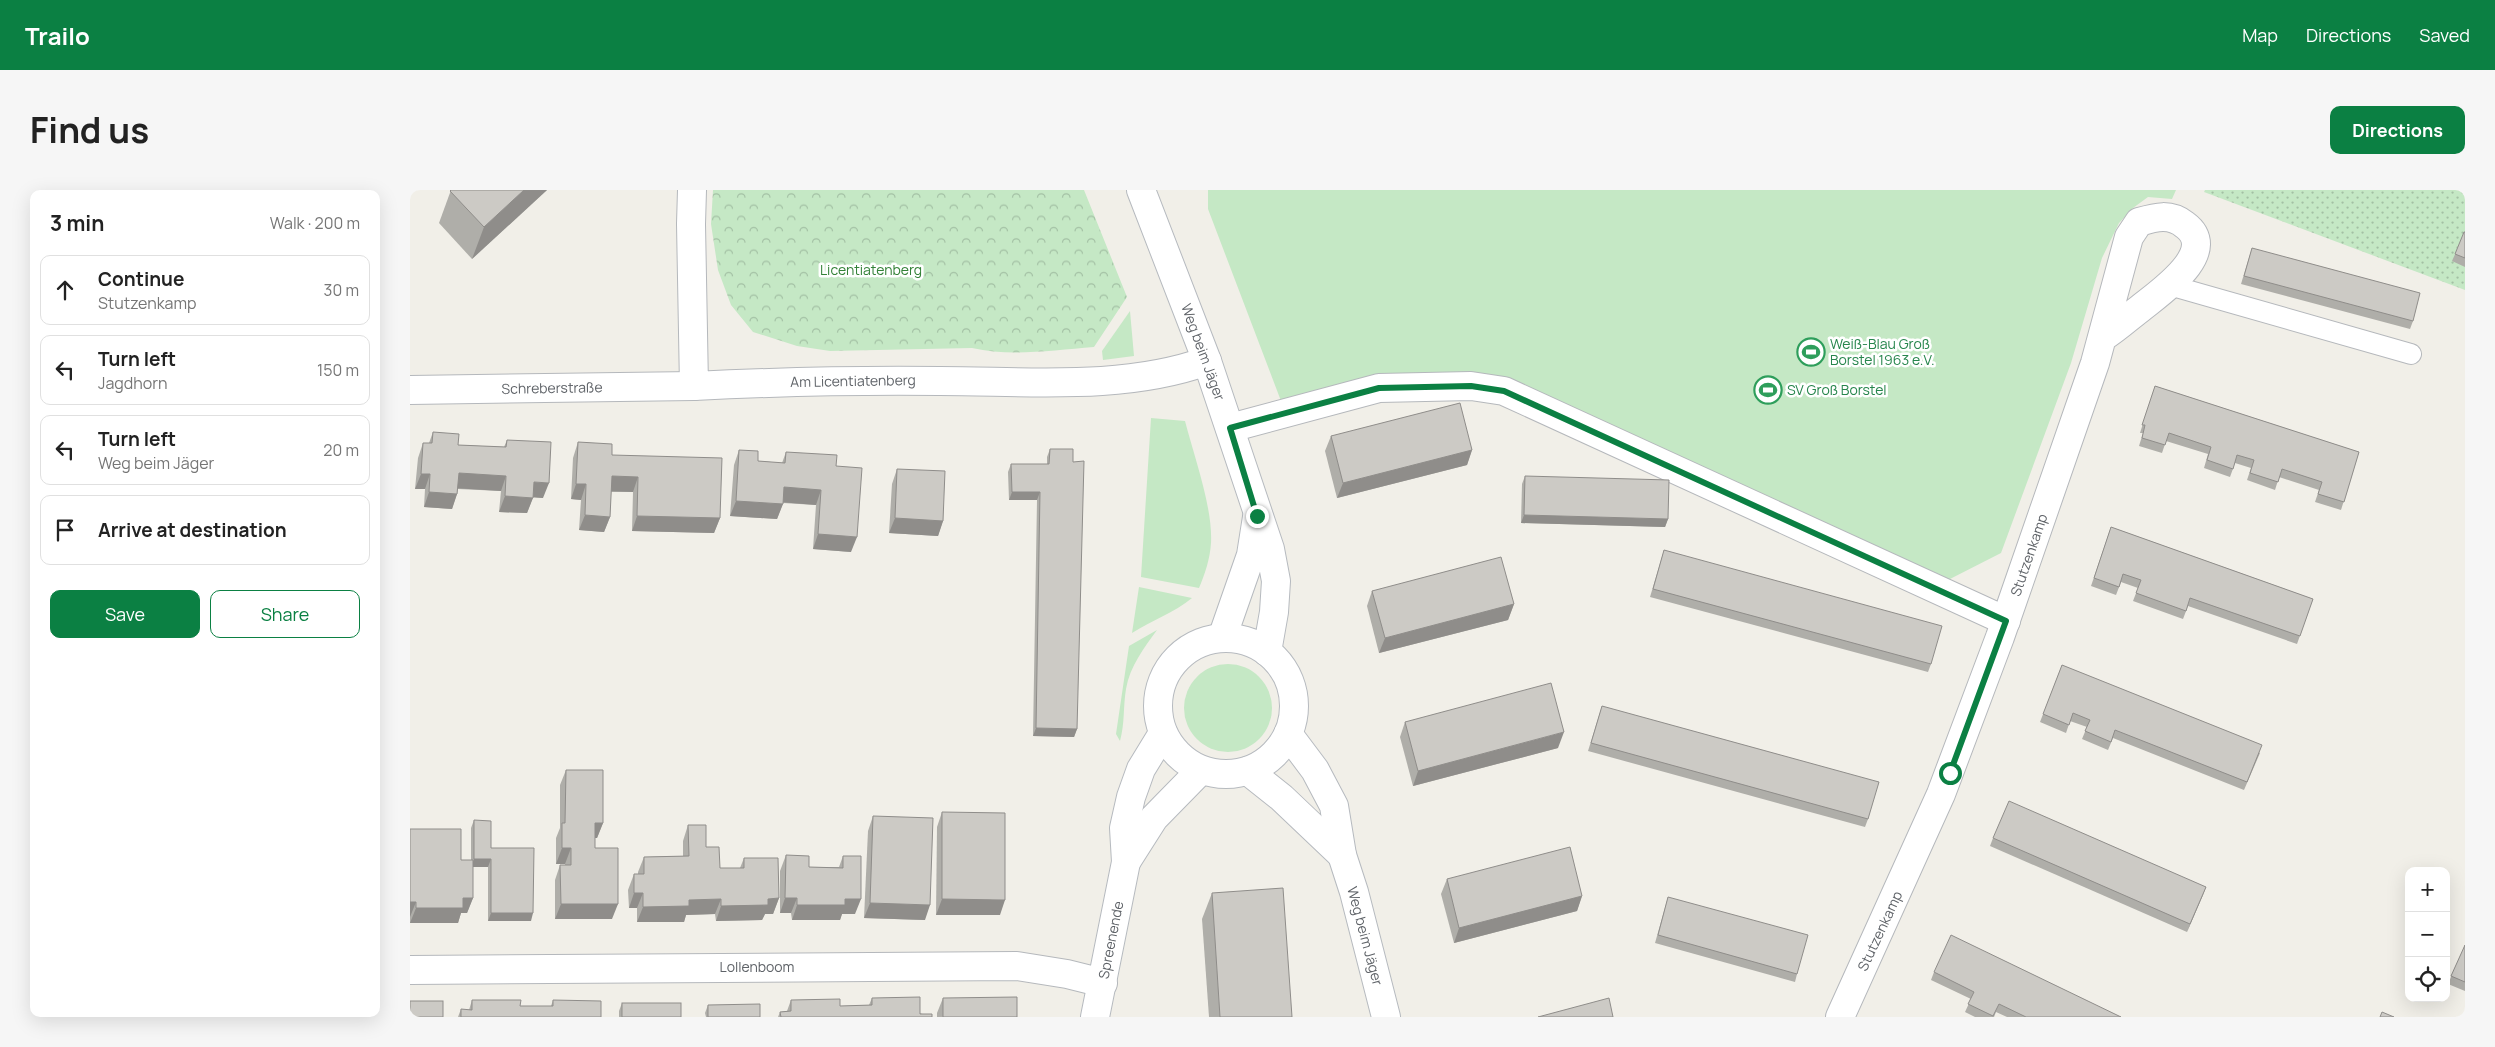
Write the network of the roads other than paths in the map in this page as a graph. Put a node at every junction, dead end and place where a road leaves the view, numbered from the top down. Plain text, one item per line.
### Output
1 (692, 190) edge
2 (1141, 190) edge
3 (2169, 285) junction
4 (2103, 337) junction
5 (2411, 354) dead end
6 (1207, 361) junction
7 (694, 386) junction
8 (410, 390) edge
9 (1230, 428) junction
10 (1257, 516) junction
11 (2006, 621) junction
12 (1222, 638) junction
13 (1267, 652) junction
14 (1163, 733) junction
15 (1288, 734) junction
16 (1201, 770) junction
17 (1248, 771) junction
18 (1342, 856) junction
19 (1126, 862) junction
20 (410, 970) edge
21 (1103, 983) junction
22 (1095, 1017) edge
23 (1386, 1017) edge
24 (1840, 1017) edge

1 - 7 street
2 - 6 street, Weg beim Jäger
3 - 4 street, Stutzenkamp
3 - 4 street, Stutzenkamp
3 - 5 lane
4 - 11 street, Stutzenkamp
6 - 7 street, Am Licentiatenberg
6 - 9 street, Weg beim Jäger
7 - 8 street, Schreberstraße
9 - 10 street, Weg beim Jäger
9 - 11 street
10 - 12 street, Weg beim Jäger
10 - 13 street, Weg beim Jäger
11 - 24 street, Stutzenkamp
12 - 13 street
12 - 14 street
13 - 15 street
14 - 16 street
14 - 19 street, Spreenende
15 - 17 street
15 - 18 street, Weg beim Jäger
16 - 17 street
16 - 19 street, Spreenende
17 - 18 street, Weg beim Jäger
18 - 23 street, Weg beim Jäger
19 - 21 street, Spreenende
20 - 21 street, Lollenboom
21 - 22 street, Spreenende

